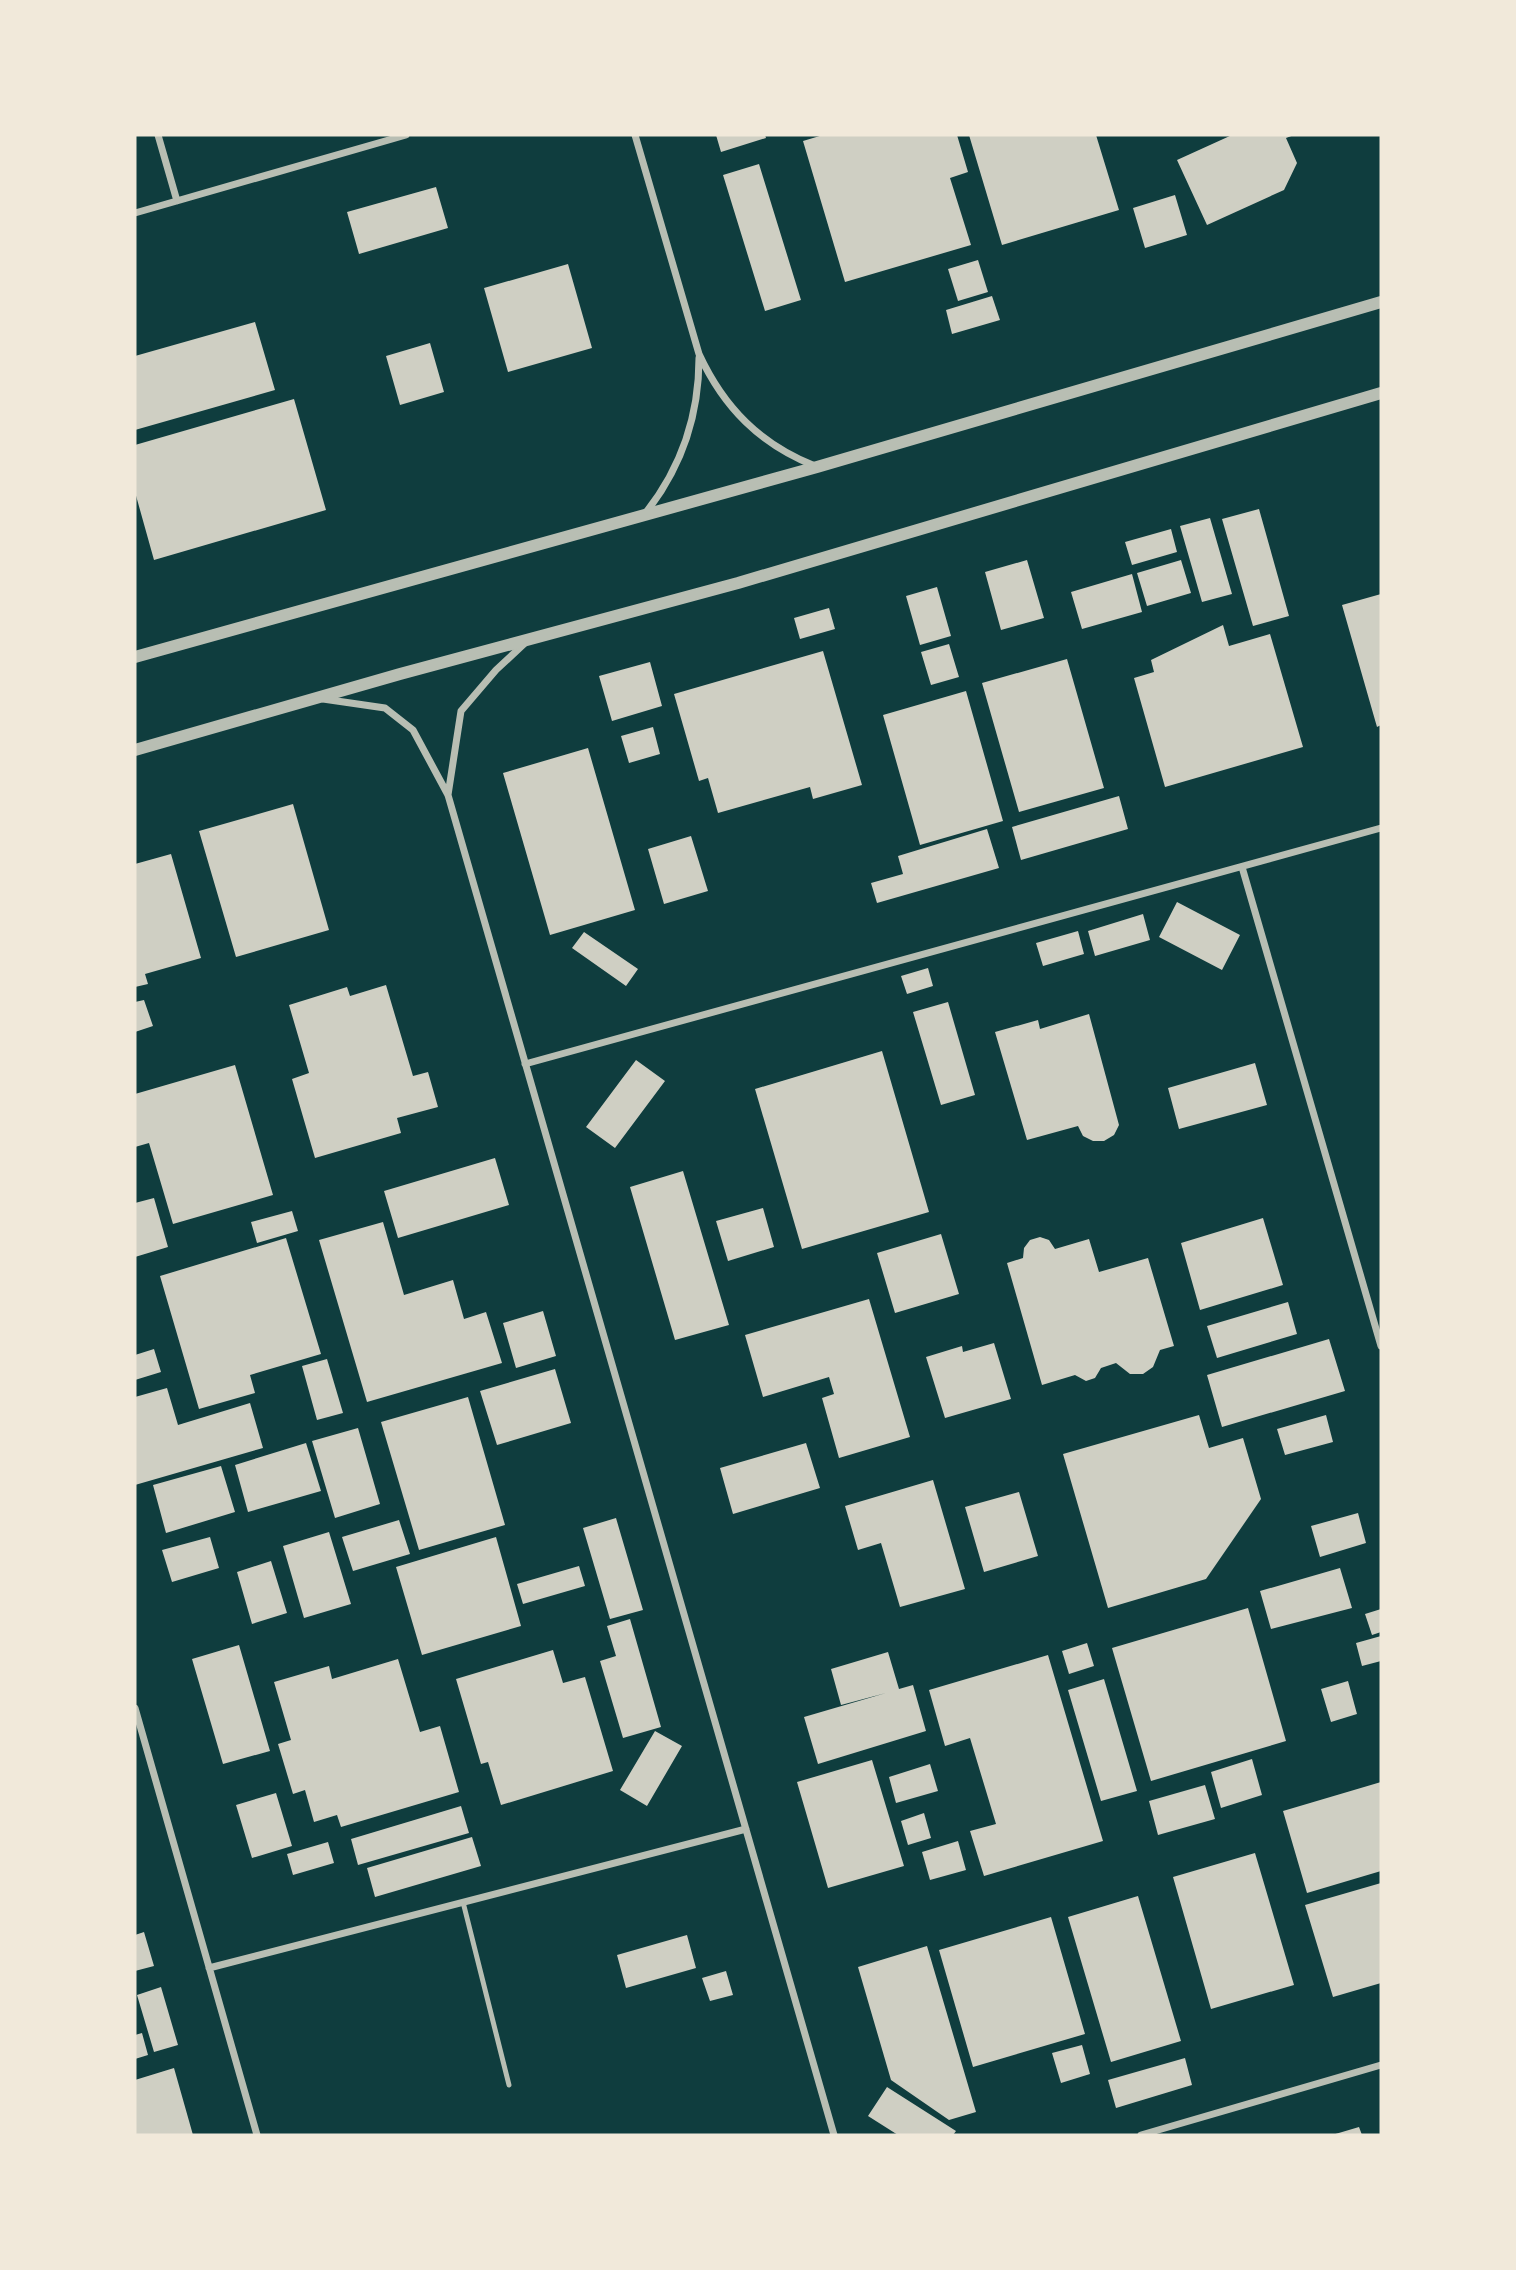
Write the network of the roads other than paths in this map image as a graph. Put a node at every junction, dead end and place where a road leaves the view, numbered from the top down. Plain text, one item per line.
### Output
1 (158, 135) edge
2 (406, 135) edge
3 (635, 135) edge
4 (177, 201) junction
5 (135, 213) edge
6 (1381, 302) edge
7 (699, 354) junction
8 (1381, 393) edge
9 (817, 467) junction
10 (644, 515) junction
11 (529, 639) junction
12 (135, 657) edge
13 (316, 698) junction
14 (135, 750) edge
15 (448, 795) junction
16 (1381, 828) edge
17 (1242, 867) junction
18 (525, 1064) junction
19 (1381, 1346) edge
20 (135, 1708) edge
21 (746, 1829) junction
22 (463, 1902) junction
23 (209, 1968) junction
24 (1381, 2065) edge
25 (509, 2085) dead end
26 (257, 2135) edge
27 (834, 2135) edge
28 (1142, 2135) edge

1 - 4 street
2 - 4 street
3 - 7 street
4 - 5 street
6 - 9 street
7 - 9 street
7 - 10 street
8 - 11 street
9 - 10 street
10 - 12 street
11 - 13 street
11 - 15 street
13 - 14 street
13 - 15 street
15 - 18 street
16 - 17 street
17 - 18 street
17 - 19 street
18 - 21 street
20 - 23 street
21 - 22 street
21 - 27 street
22 - 23 street
22 - 25 lane
23 - 26 street
24 - 28 street

